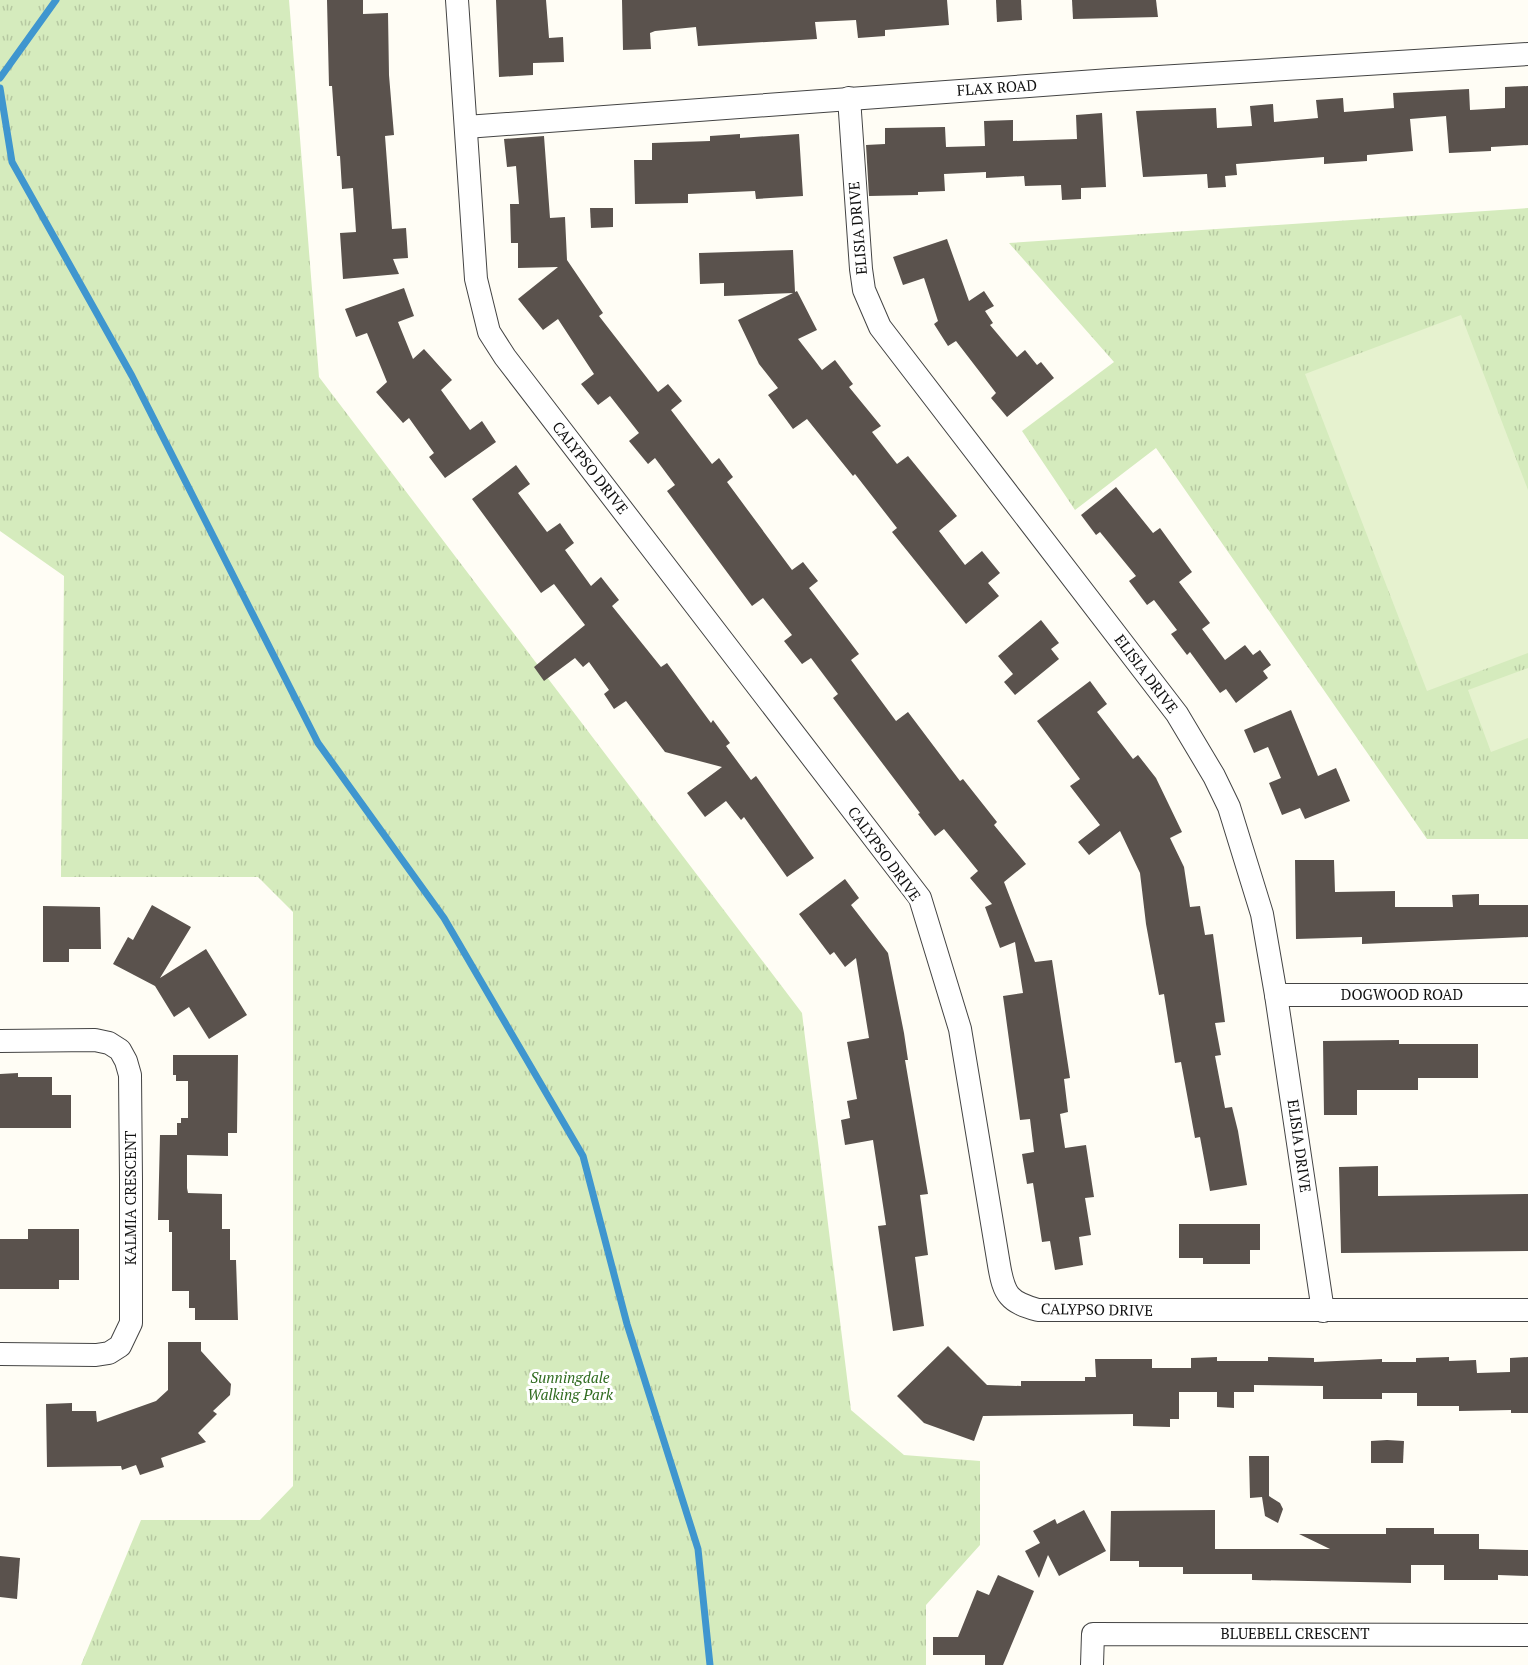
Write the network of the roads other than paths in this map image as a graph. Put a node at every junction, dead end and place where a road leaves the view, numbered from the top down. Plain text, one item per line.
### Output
1 (457, 0) edge
2 (1528, 54) edge
3 (849, 98) junction
4 (466, 127) junction
5 (1528, 994) edge
6 (1276, 995) junction
7 (0, 1041) edge
8 (1528, 1310) edge
9 (1323, 1311) junction
10 (0, 1354) edge
11 (1528, 1635) edge
12 (1092, 1665) edge

1 - 4 street, CALYPSO DRIVE
2 - 3 street, FLAX ROAD
3 - 4 street, FLAX ROAD
3 - 6 street, ELISIA DRIVE
4 - 9 street, CALYPSO DRIVE
5 - 6 street, DOGWOOD ROAD
6 - 9 street, ELISIA DRIVE
7 - 10 street, KALMIA CRESCENT
8 - 9 street, CALYPSO DRIVE
11 - 12 street, BLUEBELL CRESCENT

